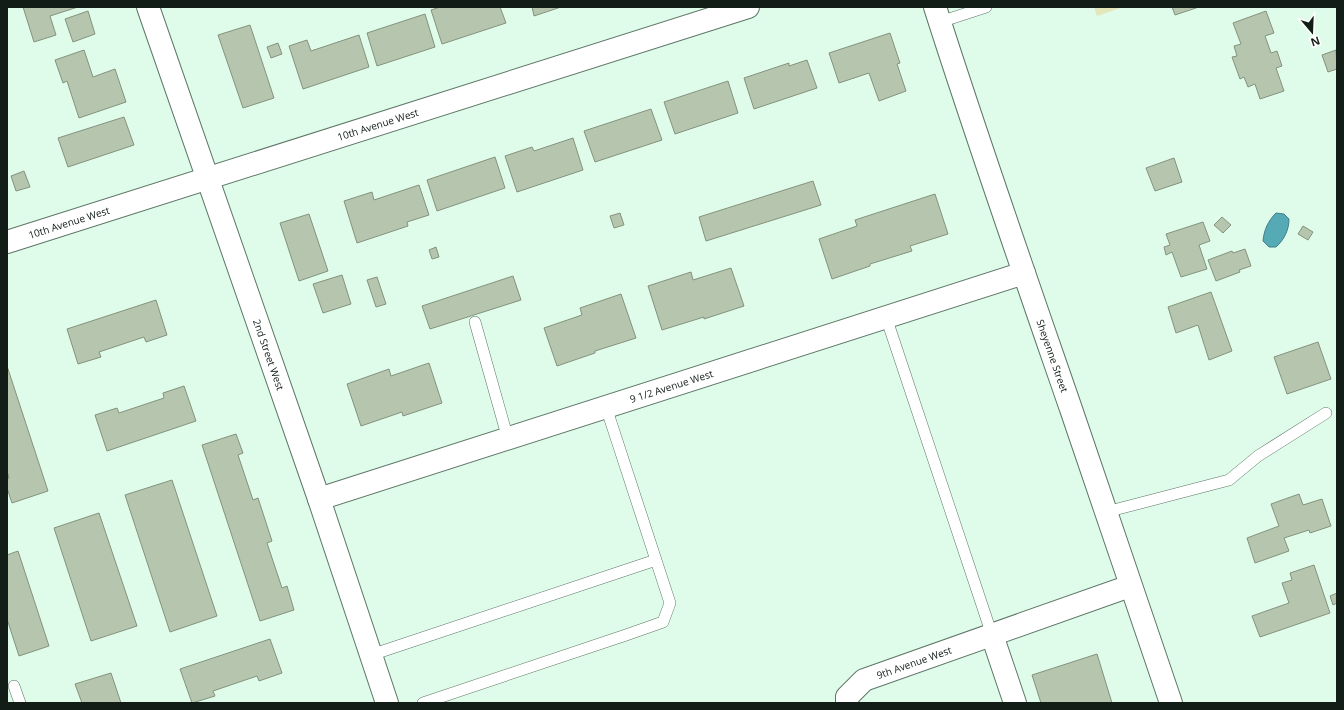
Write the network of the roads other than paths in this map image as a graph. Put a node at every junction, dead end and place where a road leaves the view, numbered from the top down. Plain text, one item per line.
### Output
1 (148, 7) edge
2 (748, 7) edge
3 (986, 7) edge
4 (938, 14) edge
5 (208, 179) junction
6 (7, 242) edge
7 (1024, 273) junction
8 (886, 317) junction
9 (475, 322) dead end
10 (606, 407) junction
11 (1326, 413) dead end
12 (508, 439) junction
13 (319, 499) junction
14 (1106, 512) junction
15 (656, 560) junction
16 (1130, 586) junction
17 (992, 635) junction
18 (371, 655) junction
19 (14, 686) dead end
20 (20, 703) edge
21 (386, 703) edge
22 (423, 703) edge
23 (847, 703) edge
24 (1016, 703) edge
25 (1171, 703) edge

1 - 5 street, 2nd Street West
2 - 5 street, 10th Avenue West
3 - 4 lane
4 - 7 street, Sheyenne Street
5 - 6 street, 10th Avenue West
5 - 13 street, 2nd Street West
7 - 8 street, 9 1/2 Avenue West
7 - 14 street, Sheyenne Street
8 - 10 street, 9 1/2 Avenue West
8 - 17 lane
9 - 12 lane
10 - 12 street, 9 1/2 Avenue West
10 - 15 lane
11 - 14 lane
12 - 13 street, 9 1/2 Avenue West
13 - 18 street, 2nd Street West
14 - 16 street, Sheyenne Street
15 - 18 lane
15 - 22 lane
16 - 17 street, 9th Avenue West
16 - 25 street, Sheyenne Street
17 - 23 street, 9th Avenue West
17 - 24 street
18 - 21 street, 2nd Street West
19 - 20 lane

